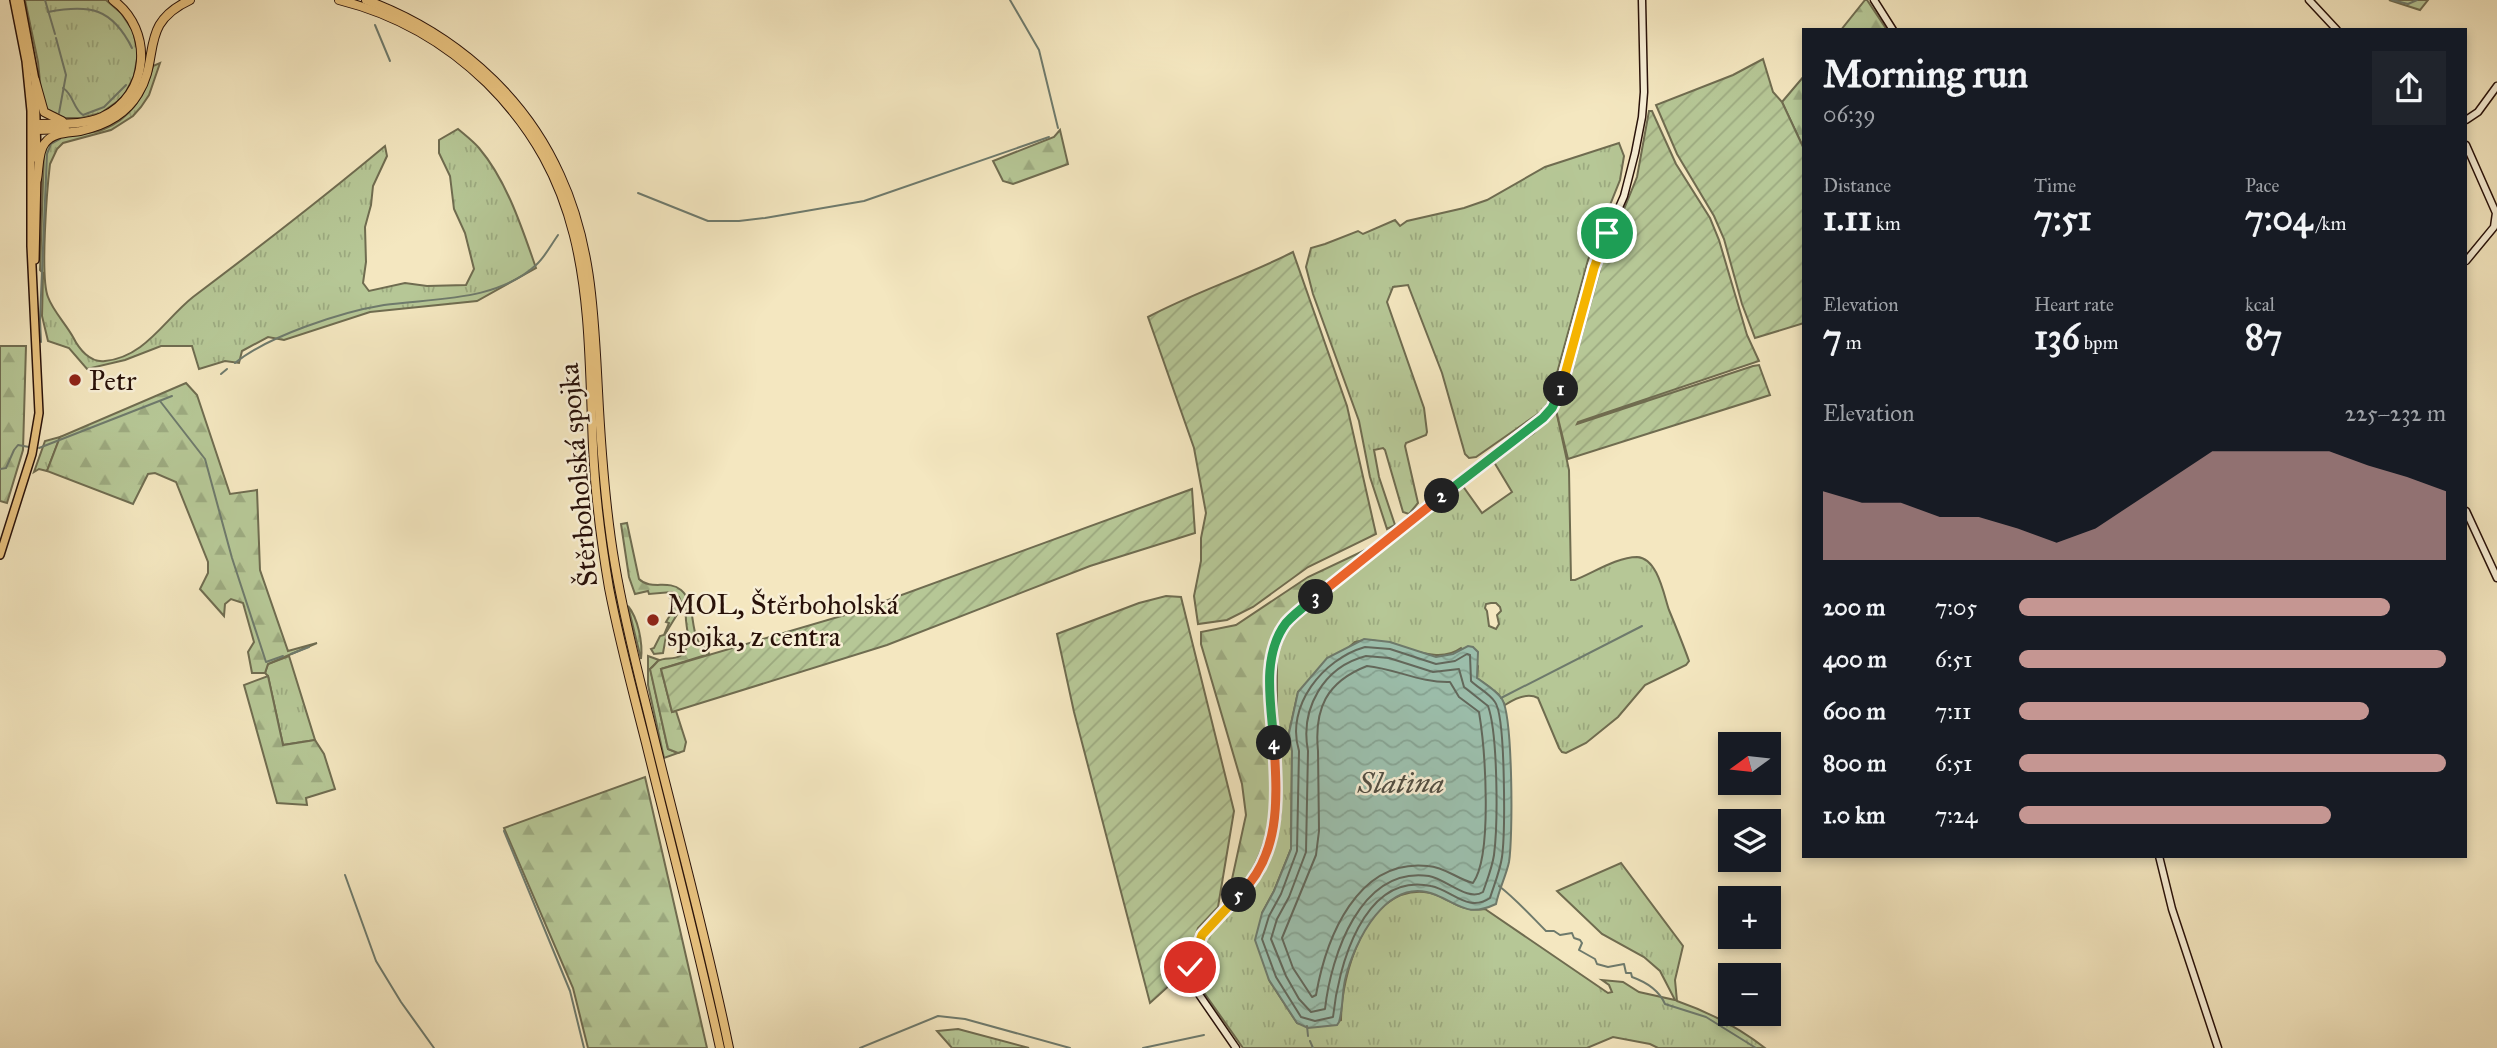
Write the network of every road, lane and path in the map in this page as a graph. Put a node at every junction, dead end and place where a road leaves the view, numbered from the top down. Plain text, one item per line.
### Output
1 (14, 0) edge
2 (20, 0) edge
3 (113, 0) edge
4 (190, 0) edge
5 (339, 0) edge
6 (366, 0) edge
7 (1642, 0) edge
8 (1874, 0) edge
9 (2309, 0) edge
10 (1893, 28) edge
11 (2335, 28) edge
12 (34, 80) junction
13 (489, 80) junction
14 (2497, 86) edge
15 (499, 90) junction
16 (2467, 119) edge
17 (86, 122) junction
18 (34, 127) junction
19 (96, 127) junction
20 (2467, 147) edge
21 (37, 179) junction
22 (2467, 260) edge
23 (32, 281) junction
24 (2467, 512) edge
25 (0, 555) edge
26 (2497, 578) edge
27 (2159, 858) edge
28 (720, 1048) edge
29 (729, 1048) edge
30 (1236, 1048) edge
31 (2218, 1048) edge

1 - 18 main road
2 - 12 main road
3 - 17 highway
4 - 19 highway
5 - 13 highway, Štěrboholská spojka
6 - 13 highway, Štěrboholská spojka
7 - 30 street
8 - 10 street
9 - 11 street
12 - 17 highway
12 - 18 main road
13 - 15 highway, Štěrboholská spojka
14 - 16 street
15 - 28 highway, Štěrboholská spojka
15 - 29 highway, Štěrboholská spojka
17 - 18 highway
18 - 19 highway
18 - 21 main road
18 - 23 main road
19 - 21 highway
20 - 22 street
21 - 23 main road
23 - 25 main road
24 - 26 street
27 - 31 street

